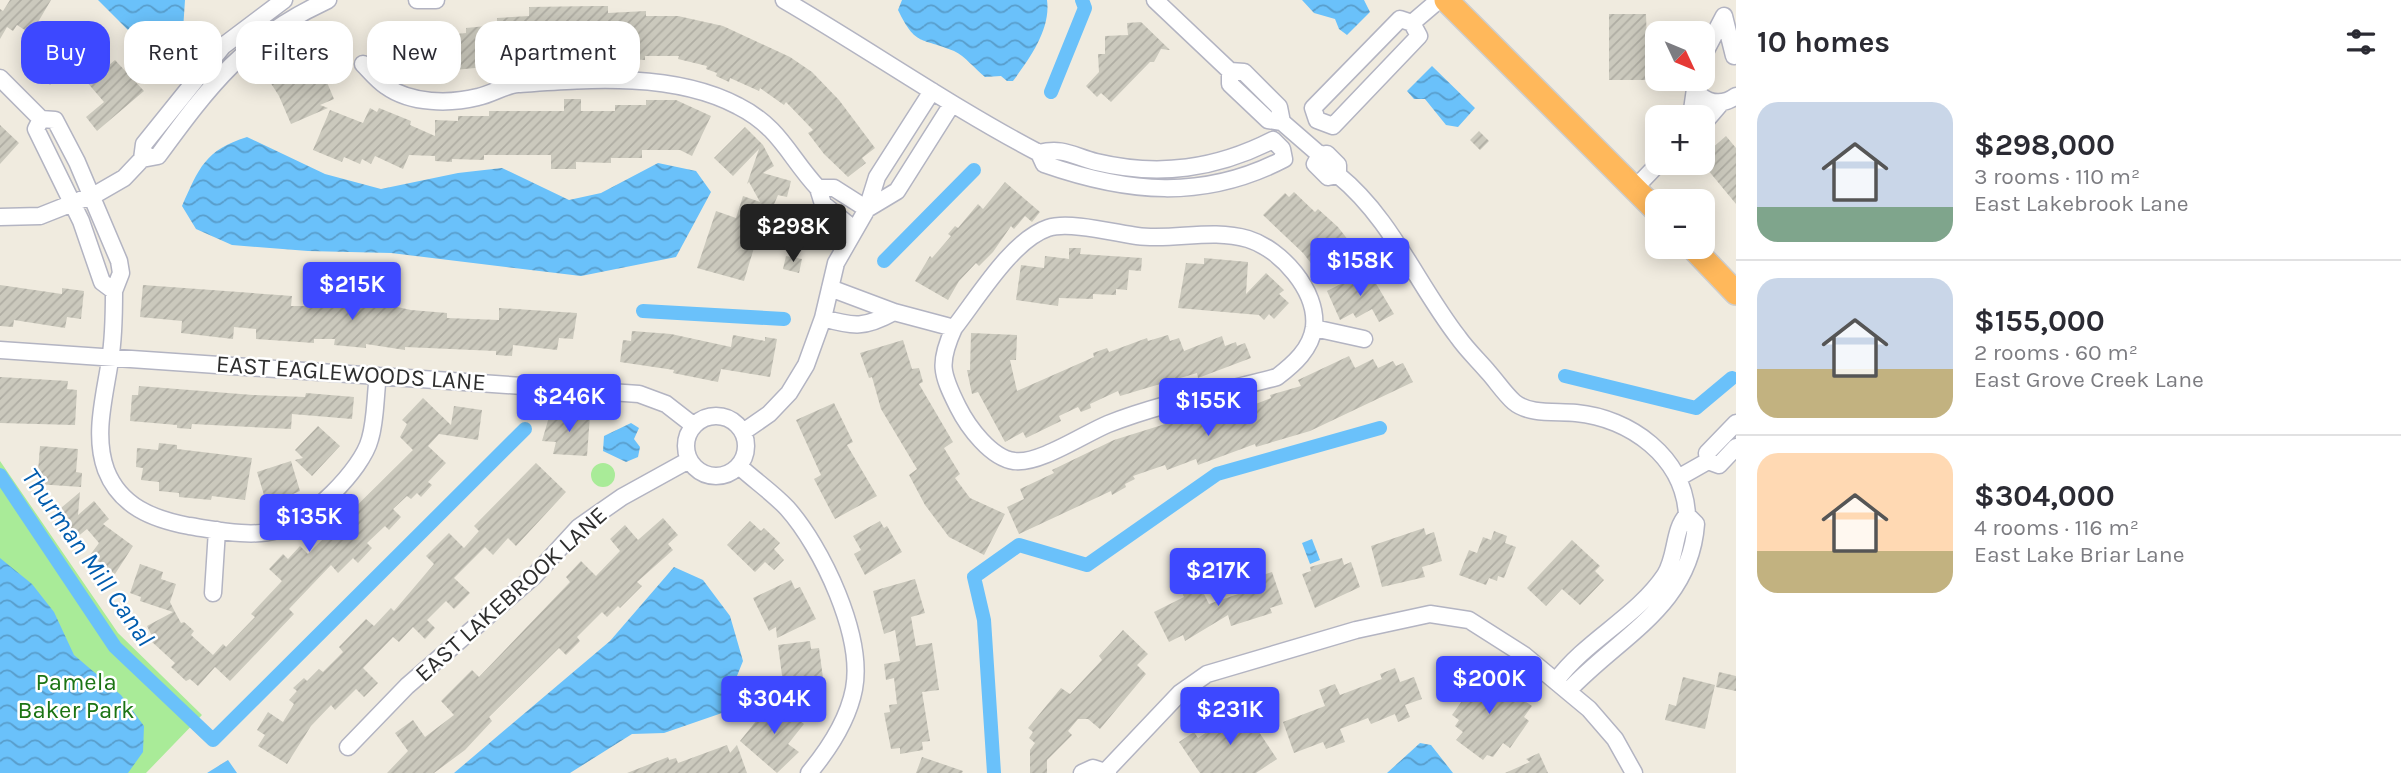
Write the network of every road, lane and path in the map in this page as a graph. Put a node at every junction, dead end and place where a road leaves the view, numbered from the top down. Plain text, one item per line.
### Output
1 (284, 0) edge
2 (328, 0) edge
3 (417, 0) edge
4 (436, 0) edge
5 (784, 0) edge
6 (1155, 0) edge
7 (1439, 0) edge
8 (1446, 0) edge
9 (1730, 0) edge
10 (1724, 16) junction
11 (1412, 23) junction
12 (1715, 33) edge
13 (1715, 53) edge
14 (1735, 57) edge
15 (363, 64) dead end
16 (0, 78) edge
17 (932, 91) junction
18 (1699, 91) edge
19 (1736, 96) edge
20 (1721, 103) junction
21 (952, 104) junction
22 (1715, 110) edge
23 (41, 119) junction
24 (1317, 120) junction
25 (1301, 135) junction
26 (142, 159) junction
27 (1648, 175) edge
28 (1636, 187) junction
29 (818, 188) junction
30 (92, 195) junction
31 (1645, 197) edge
32 (73, 202) junction
33 (867, 209) junction
34 (0, 217) edge
35 (856, 230) junction
36 (1703, 259) edge
37 (830, 288) junction
38 (114, 291) junction
39 (1736, 293) edge
40 (894, 312) junction
41 (823, 318) junction
42 (954, 328) junction
43 (1314, 328) junction
44 (1364, 339) dead end
45 (0, 351) edge
46 (111, 358) junction
47 (378, 376) junction
48 (1736, 424) edge
49 (693, 425) junction
50 (743, 432) junction
51 (1736, 447) edge
52 (689, 460) junction
53 (1708, 461) junction
54 (739, 466) junction
55 (1678, 478) junction
56 (1687, 515) junction
57 (217, 530) junction
58 (213, 593) dead end
59 (1641, 602) junction
60 (1653, 615) junction
61 (1562, 685) junction
62 (348, 747) dead end
63 (814, 768) edge
64 (1107, 772) edge
65 (832, 773) edge
66 (1082, 773) edge
67 (1634, 773) edge

1 - 26 street
2 - 26 street
3 - 4 street
5 - 17 street
6 - 25 street
7 - 11 street
8 - 28 highway
9 - 10 street
10 - 12 street
10 - 14 street
11 - 24 street
11 - 24 street
13 - 14 street
15 - 29 street
16 - 23 street
17 - 21 street
17 - 33 street
18 - 20 street
19 - 20 street
20 - 22 street
21 - 25 street
21 - 33 street
23 - 30 street
23 - 32 street
24 - 25 street
25 - 55 street
26 - 30 street
27 - 28 street
28 - 31 highway
29 - 33 street
29 - 35 street
30 - 32 street
30 - 38 street
32 - 34 street
32 - 38 street
33 - 35 street
35 - 37 street
36 - 39 highway
37 - 40 street
37 - 41 street
38 - 46 street
40 - 41 street
40 - 42 street
41 - 50 street
42 - 43 street
42 - 43 street
43 - 44 street
45 - 46 street, EAST EAGLEWOODS LANE
46 - 47 street, EAST EAGLEWOODS LANE
46 - 57 street
47 - 49 street, EAST EAGLEWOODS LANE
47 - 57 street
48 - 53 street
49 - 50 street
49 - 52 street
50 - 54 street
51 - 53 street
52 - 54 street
52 - 62 street, EAST LAKEBROOK LANE
53 - 55 street
54 - 63 street
55 - 56 street
56 - 59 street
56 - 60 street
57 - 58 street
59 - 60 street
59 - 61 street
60 - 61 street
61 - 64 street
61 - 67 street
63 - 65 street
64 - 66 street

